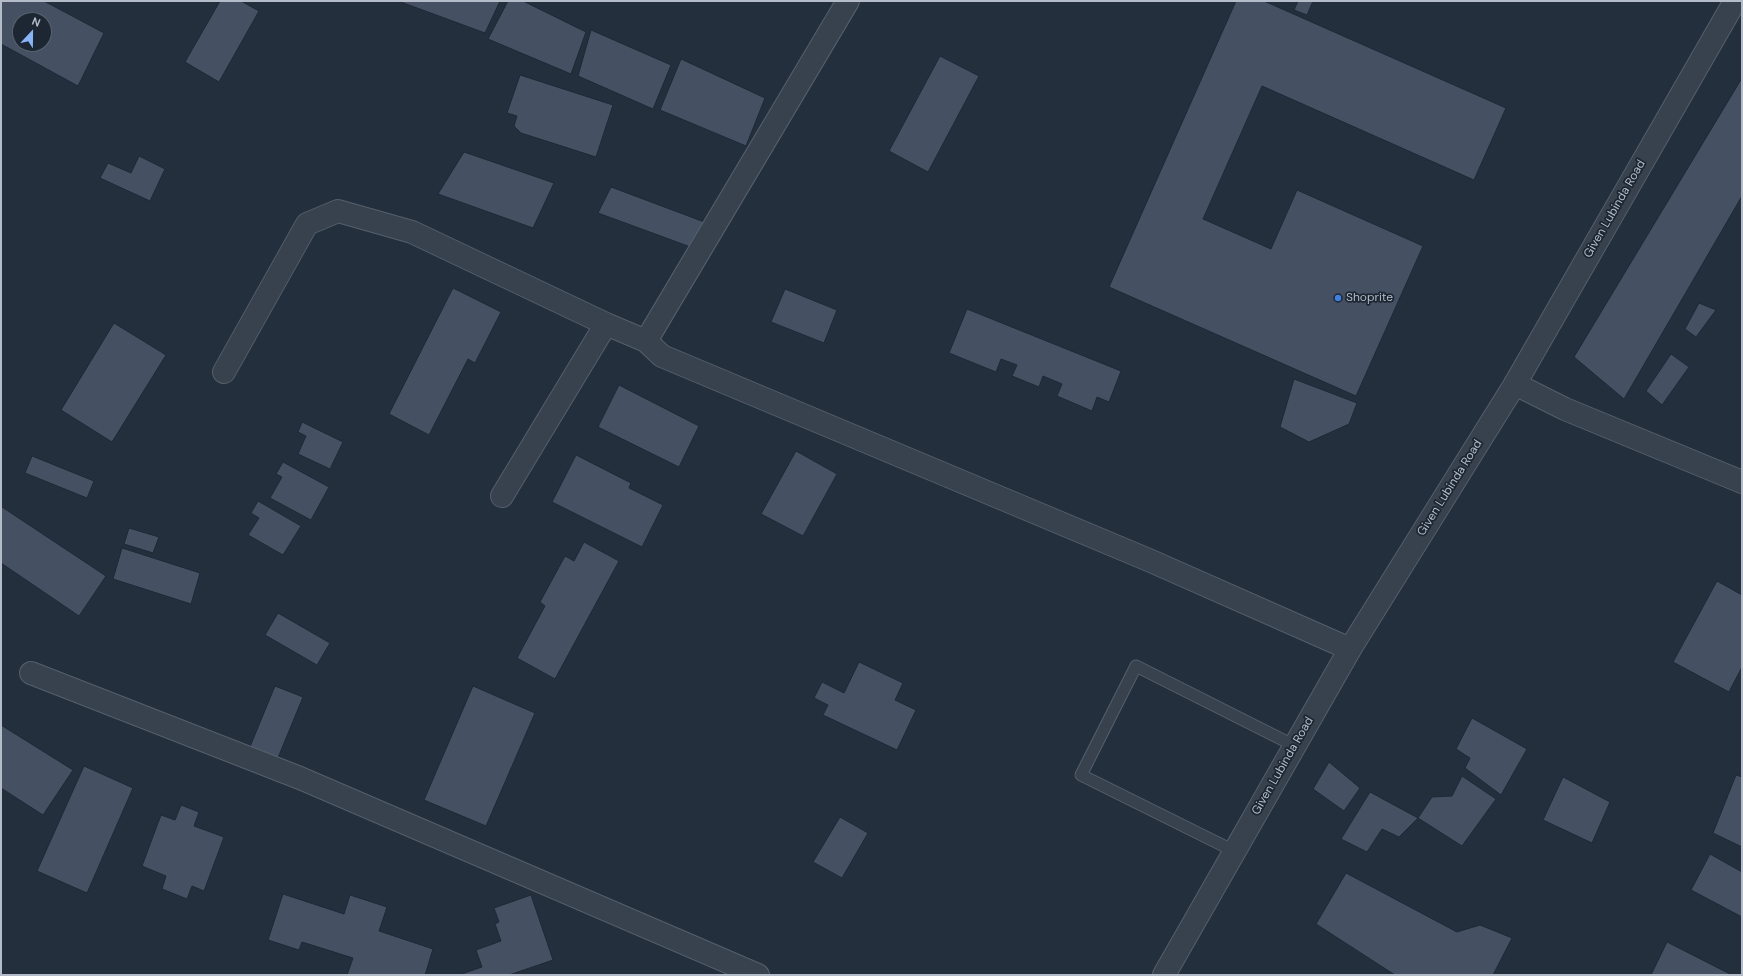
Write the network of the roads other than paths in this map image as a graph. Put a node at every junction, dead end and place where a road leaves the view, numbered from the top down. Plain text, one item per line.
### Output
1 (848, 1) edge
2 (1735, 1) edge
3 (606, 324) junction
4 (646, 341) junction
5 (224, 372) dead end
6 (1515, 384) junction
7 (1742, 482) edge
8 (502, 496) dead end
9 (1350, 648) junction
10 (31, 673) dead end
11 (1295, 746) junction
12 (1234, 851) junction
13 (758, 975) edge
14 (1164, 975) edge

1 - 4 street
2 - 6 street, Given Lubinda Road
3 - 4 street
3 - 5 street
3 - 8 street
4 - 9 street
6 - 7 street
6 - 9 street, Given Lubinda Road
9 - 11 street, Given Lubinda Road
10 - 13 street
11 - 12 street, Given Lubinda Road
11 - 12 lane
12 - 14 street, Given Lubinda Road

